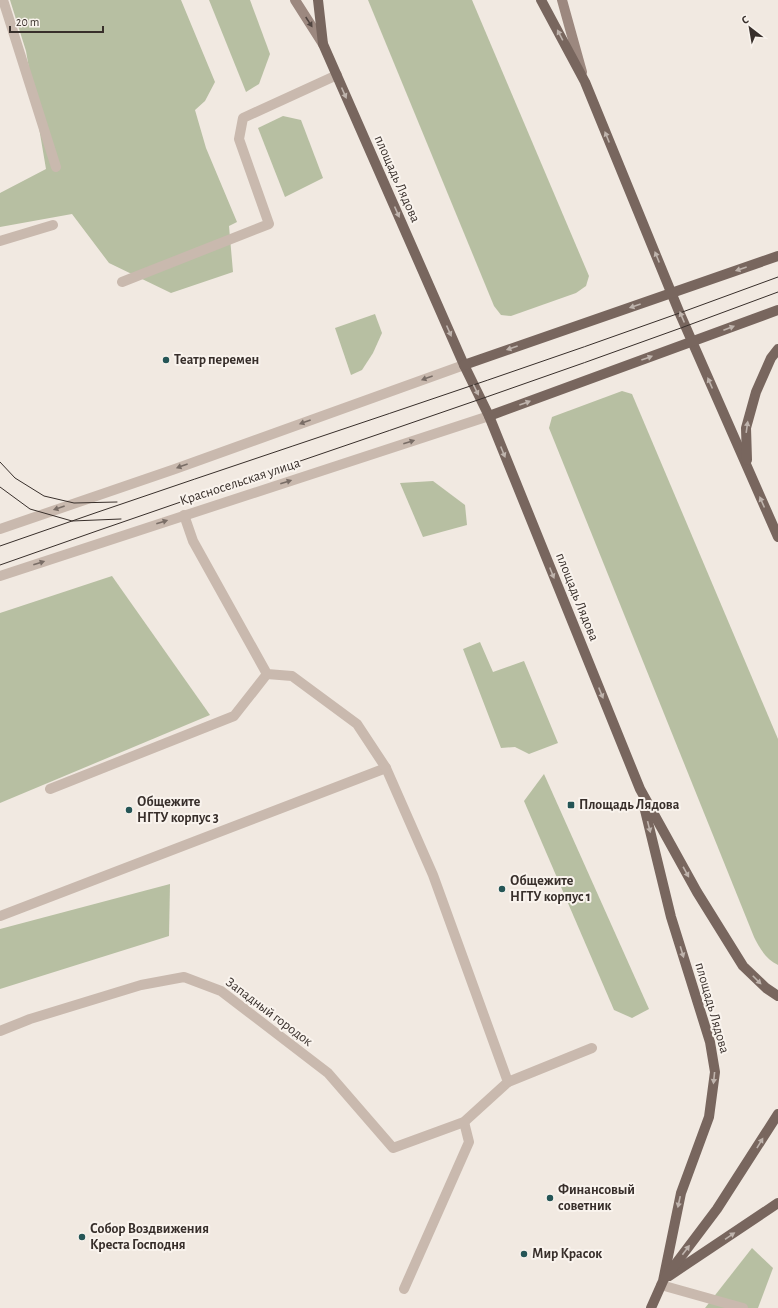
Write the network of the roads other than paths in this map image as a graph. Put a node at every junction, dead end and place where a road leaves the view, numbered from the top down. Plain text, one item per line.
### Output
1 (3, 0) edge
2 (295, 0) edge
3 (318, 0) edge
4 (541, 0) edge
5 (562, 0) edge
6 (323, 44) junction
7 (336, 75) junction
8 (585, 82) junction
9 (56, 167) dead end
10 (54, 225) dead end
11 (0, 241) edge
12 (778, 256) edge
13 (122, 282) dead end
14 (672, 293) junction
15 (778, 310) edge
16 (692, 342) junction
17 (778, 349) edge
18 (464, 365) junction
19 (488, 416) junction
20 (747, 466) junction
21 (184, 515) junction
22 (0, 529) edge
23 (778, 537) edge
24 (1, 574) edge
25 (267, 674) junction
26 (386, 768) junction
27 (50, 789) dead end
28 (640, 789) junction
29 (0, 916) edge
30 (778, 996) edge
31 (0, 1031) edge
32 (592, 1048) dead end
33 (508, 1082) junction
34 (778, 1114) edge
35 (464, 1122) junction
36 (778, 1203) edge
37 (662, 1283) junction
38 (404, 1289) dead end
39 (651, 1308) edge
40 (743, 1308) edge

1 - 9 street
2 -> 6 main road
3 - 6 main road, площадь Лядова
8 -> 4 main road
5 - 8 main road
6 - 7 main road, площадь Лядова
7 - 13 street
7 -> 18 main road, площадь Лядова
14 -> 8 main road
10 - 11 street
12 -> 14 main road
16 -> 14 main road
14 -> 18 main road
16 -> 15 main road
19 -> 16 main road
20 -> 16 main road
20 -> 17 main road
18 -> 19 main road, площадь Лядова
18 -> 22 street
21 -> 19 street, Красносельская улица
19 -> 28 main road, площадь Лядова
23 -> 20 main road
24 -> 21 street, Красносельская улица
21 - 25 street
25 - 26 street
25 - 27 street
26 - 29 street
26 - 33 street
28 -> 30 main road, площадь Лядова
28 -> 37 main road, площадь Лядова
31 - 35 street, Западный городок
32 - 33 street
33 - 35 street
37 -> 34 main road
35 - 38 street
37 -> 36 main road
37 - 39 main road
37 - 40 street

